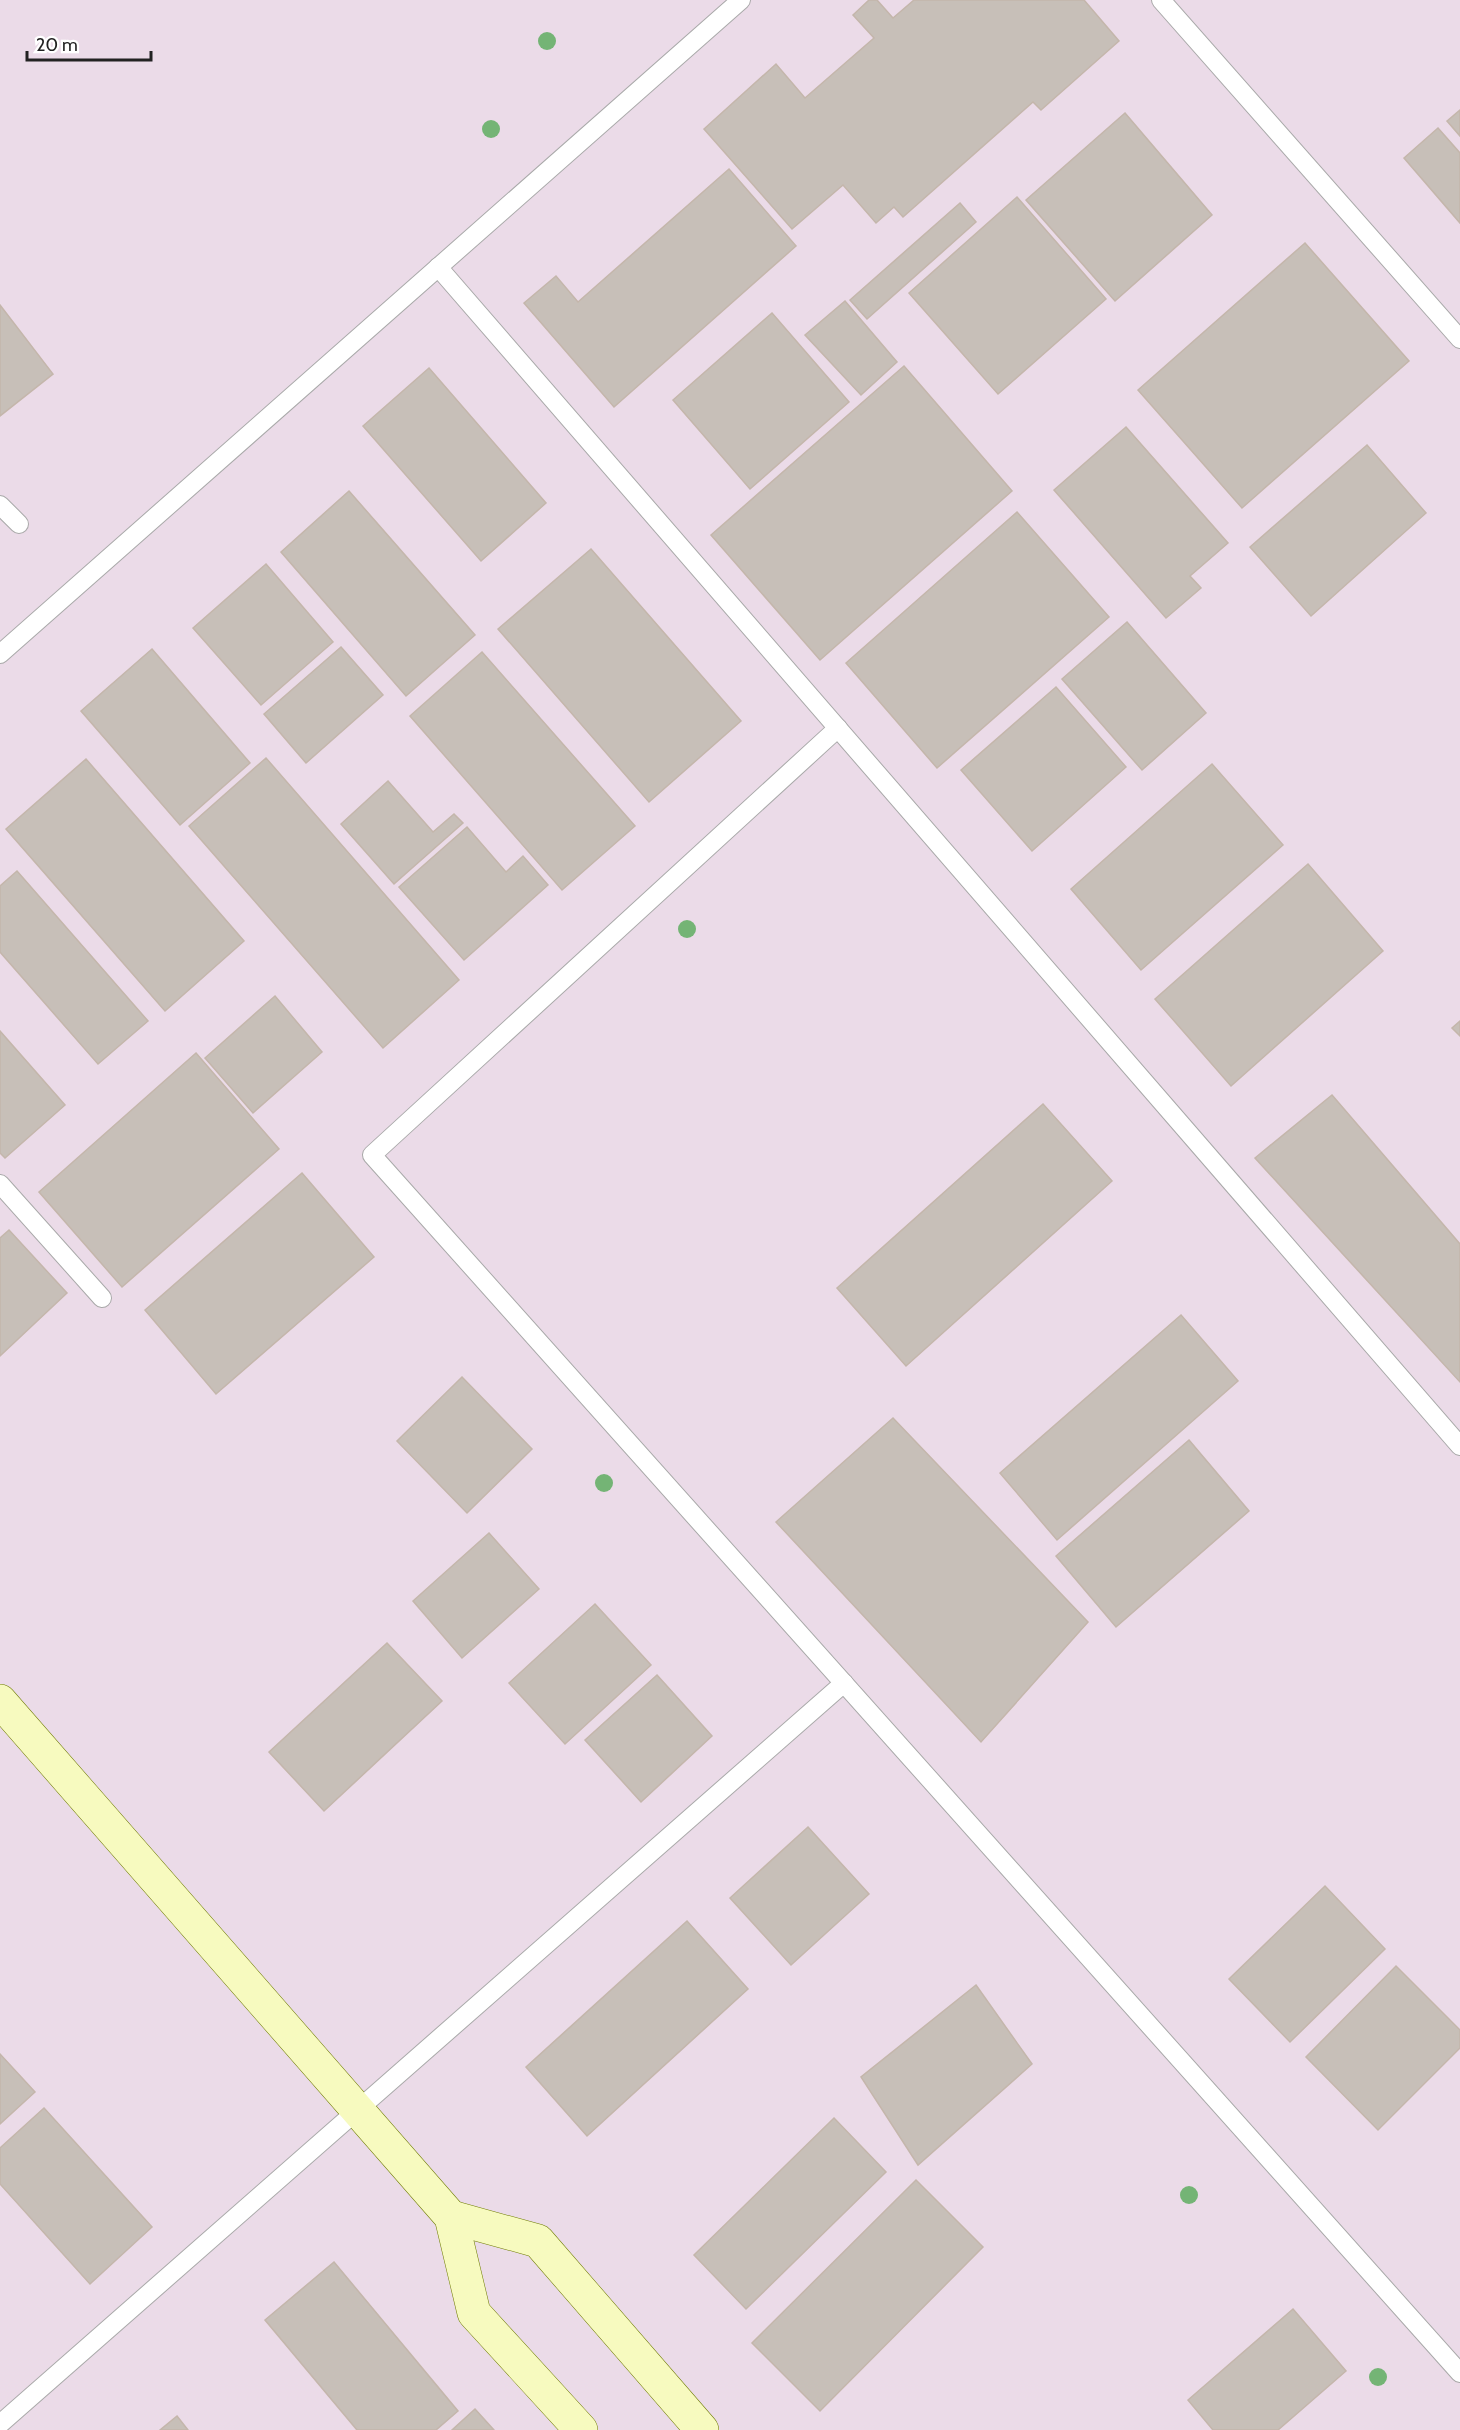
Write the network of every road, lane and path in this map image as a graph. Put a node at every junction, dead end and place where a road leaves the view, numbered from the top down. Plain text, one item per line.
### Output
1 (741, 0) edge
2 (1161, 0) edge
3 (438, 267) junction
4 (1460, 339) edge
5 (0, 505) edge
6 (19, 524) dead end
7 (0, 654) edge
8 (838, 728) junction
9 (0, 1184) edge
10 (102, 1298) dead end
11 (1460, 1446) edge
12 (844, 1683) junction
13 (0, 1701) edge
14 (357, 2110) junction
15 (451, 2217) junction
16 (1460, 2373) edge
17 (0, 2424) edge
18 (581, 2430) edge
19 (702, 2430) edge

1 - 3 lane
2 - 4 lane
3 - 7 lane
3 - 8 lane
5 - 6 lane
8 - 11 lane
8 - 12 lane
9 - 10 lane
12 - 14 lane
12 - 16 lane
13 - 14 street
14 - 15 street
14 - 17 lane
15 - 18 street
15 - 19 street

